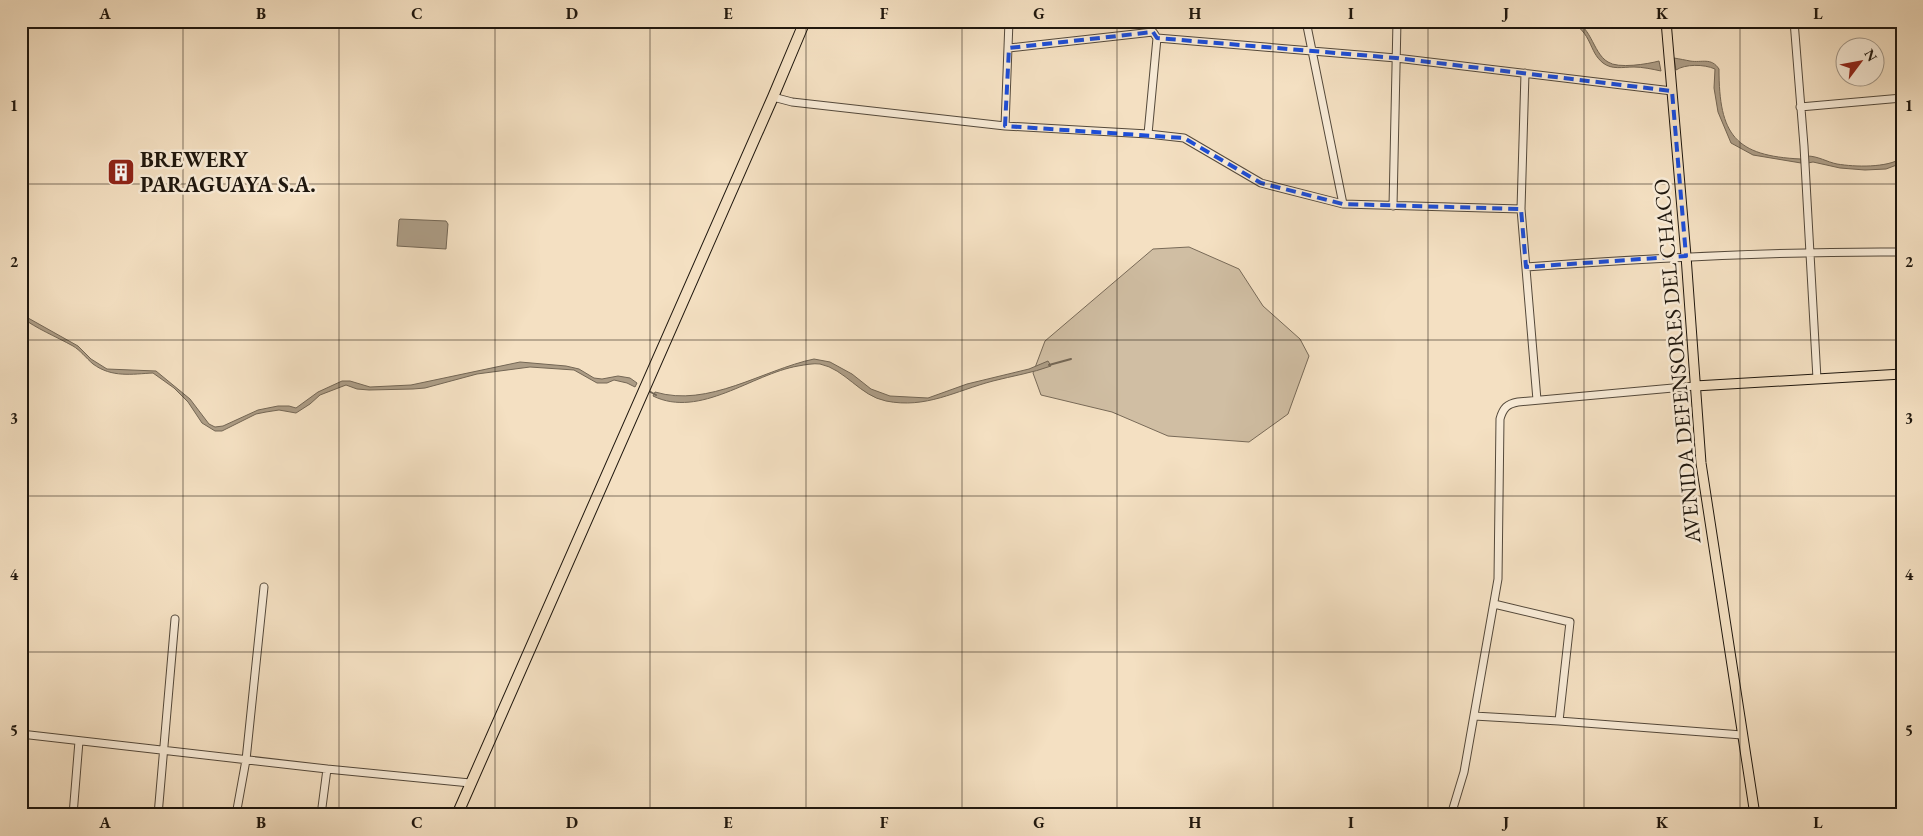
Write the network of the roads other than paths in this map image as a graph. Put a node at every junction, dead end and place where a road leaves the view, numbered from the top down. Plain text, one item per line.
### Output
1 (805, 21) edge
2 (1009, 21) edge
3 (1306, 21) edge
4 (1397, 21) edge
5 (1666, 21) edge
6 (1820, 21) edge
7 (1794, 22) edge
8 (1157, 38) junction
9 (1009, 48) junction
10 (1313, 51) junction
11 (1396, 58) junction
12 (1525, 73) junction
13 (1672, 91) junction
14 (773, 97) junction
15 (1902, 98) edge
16 (1800, 107) junction
17 (1005, 126) junction
18 (1148, 134) junction
19 (1343, 204) junction
20 (1393, 206) junction
21 (1521, 209) junction
22 (1810, 251) junction
23 (1902, 252) edge
24 (1686, 256) junction
25 (1526, 267) junction
26 (1902, 374) edge
27 (1817, 379) junction
28 (1695, 386) junction
29 (1537, 400) junction
30 (264, 587) dead end
31 (1494, 604) junction
32 (175, 619) dead end
33 (1474, 716) junction
34 (1559, 721) junction
35 (21, 734) edge
36 (1742, 735) junction
37 (79, 740) junction
38 (164, 750) junction
39 (246, 760) junction
40 (328, 769) junction
41 (470, 783) junction
42 (73, 815) edge
43 (158, 815) edge
44 (236, 815) edge
45 (321, 815) edge
46 (456, 815) edge
47 (1451, 815) edge
48 (1755, 815) edge

1 - 14 highway
2 - 9 street
3 - 10 street
4 - 11 street
5 - 13 main road, AVENIDA DEFENSORES DEL CHACO
6 - 7 street
7 - 16 street
8 - 9 street
8 - 10 street
8 - 18 street
9 - 17 street
10 - 11 street
10 - 19 street
11 - 12 street
11 - 20 street
12 - 13 street
12 - 21 street
13 - 24 main road, AVENIDA DEFENSORES DEL CHACO
14 - 17 street
14 - 41 highway
15 - 16 street
16 - 22 street
17 - 18 street
18 - 19 street
19 - 20 street
20 - 21 street
21 - 25 street
22 - 23 street
22 - 24 street
22 - 27 street
24 - 25 street
24 - 28 main road, AVENIDA DEFENSORES DEL CHACO
25 - 29 street
26 - 27 main road
27 - 28 main road
28 - 29 street
28 - 36 main road, AVENIDA DEFENSORES DEL CHACO
29 - 31 street
30 - 39 street
31 - 33 street
31 - 34 street
32 - 38 street
33 - 34 street
33 - 47 street
34 - 36 street
35 - 37 street
36 - 48 main road, AVENIDA DEFENSORES DEL CHACO
37 - 38 street
37 - 42 street
38 - 39 street
38 - 43 street
39 - 40 street
39 - 44 street
40 - 41 street
40 - 45 street
41 - 46 highway

